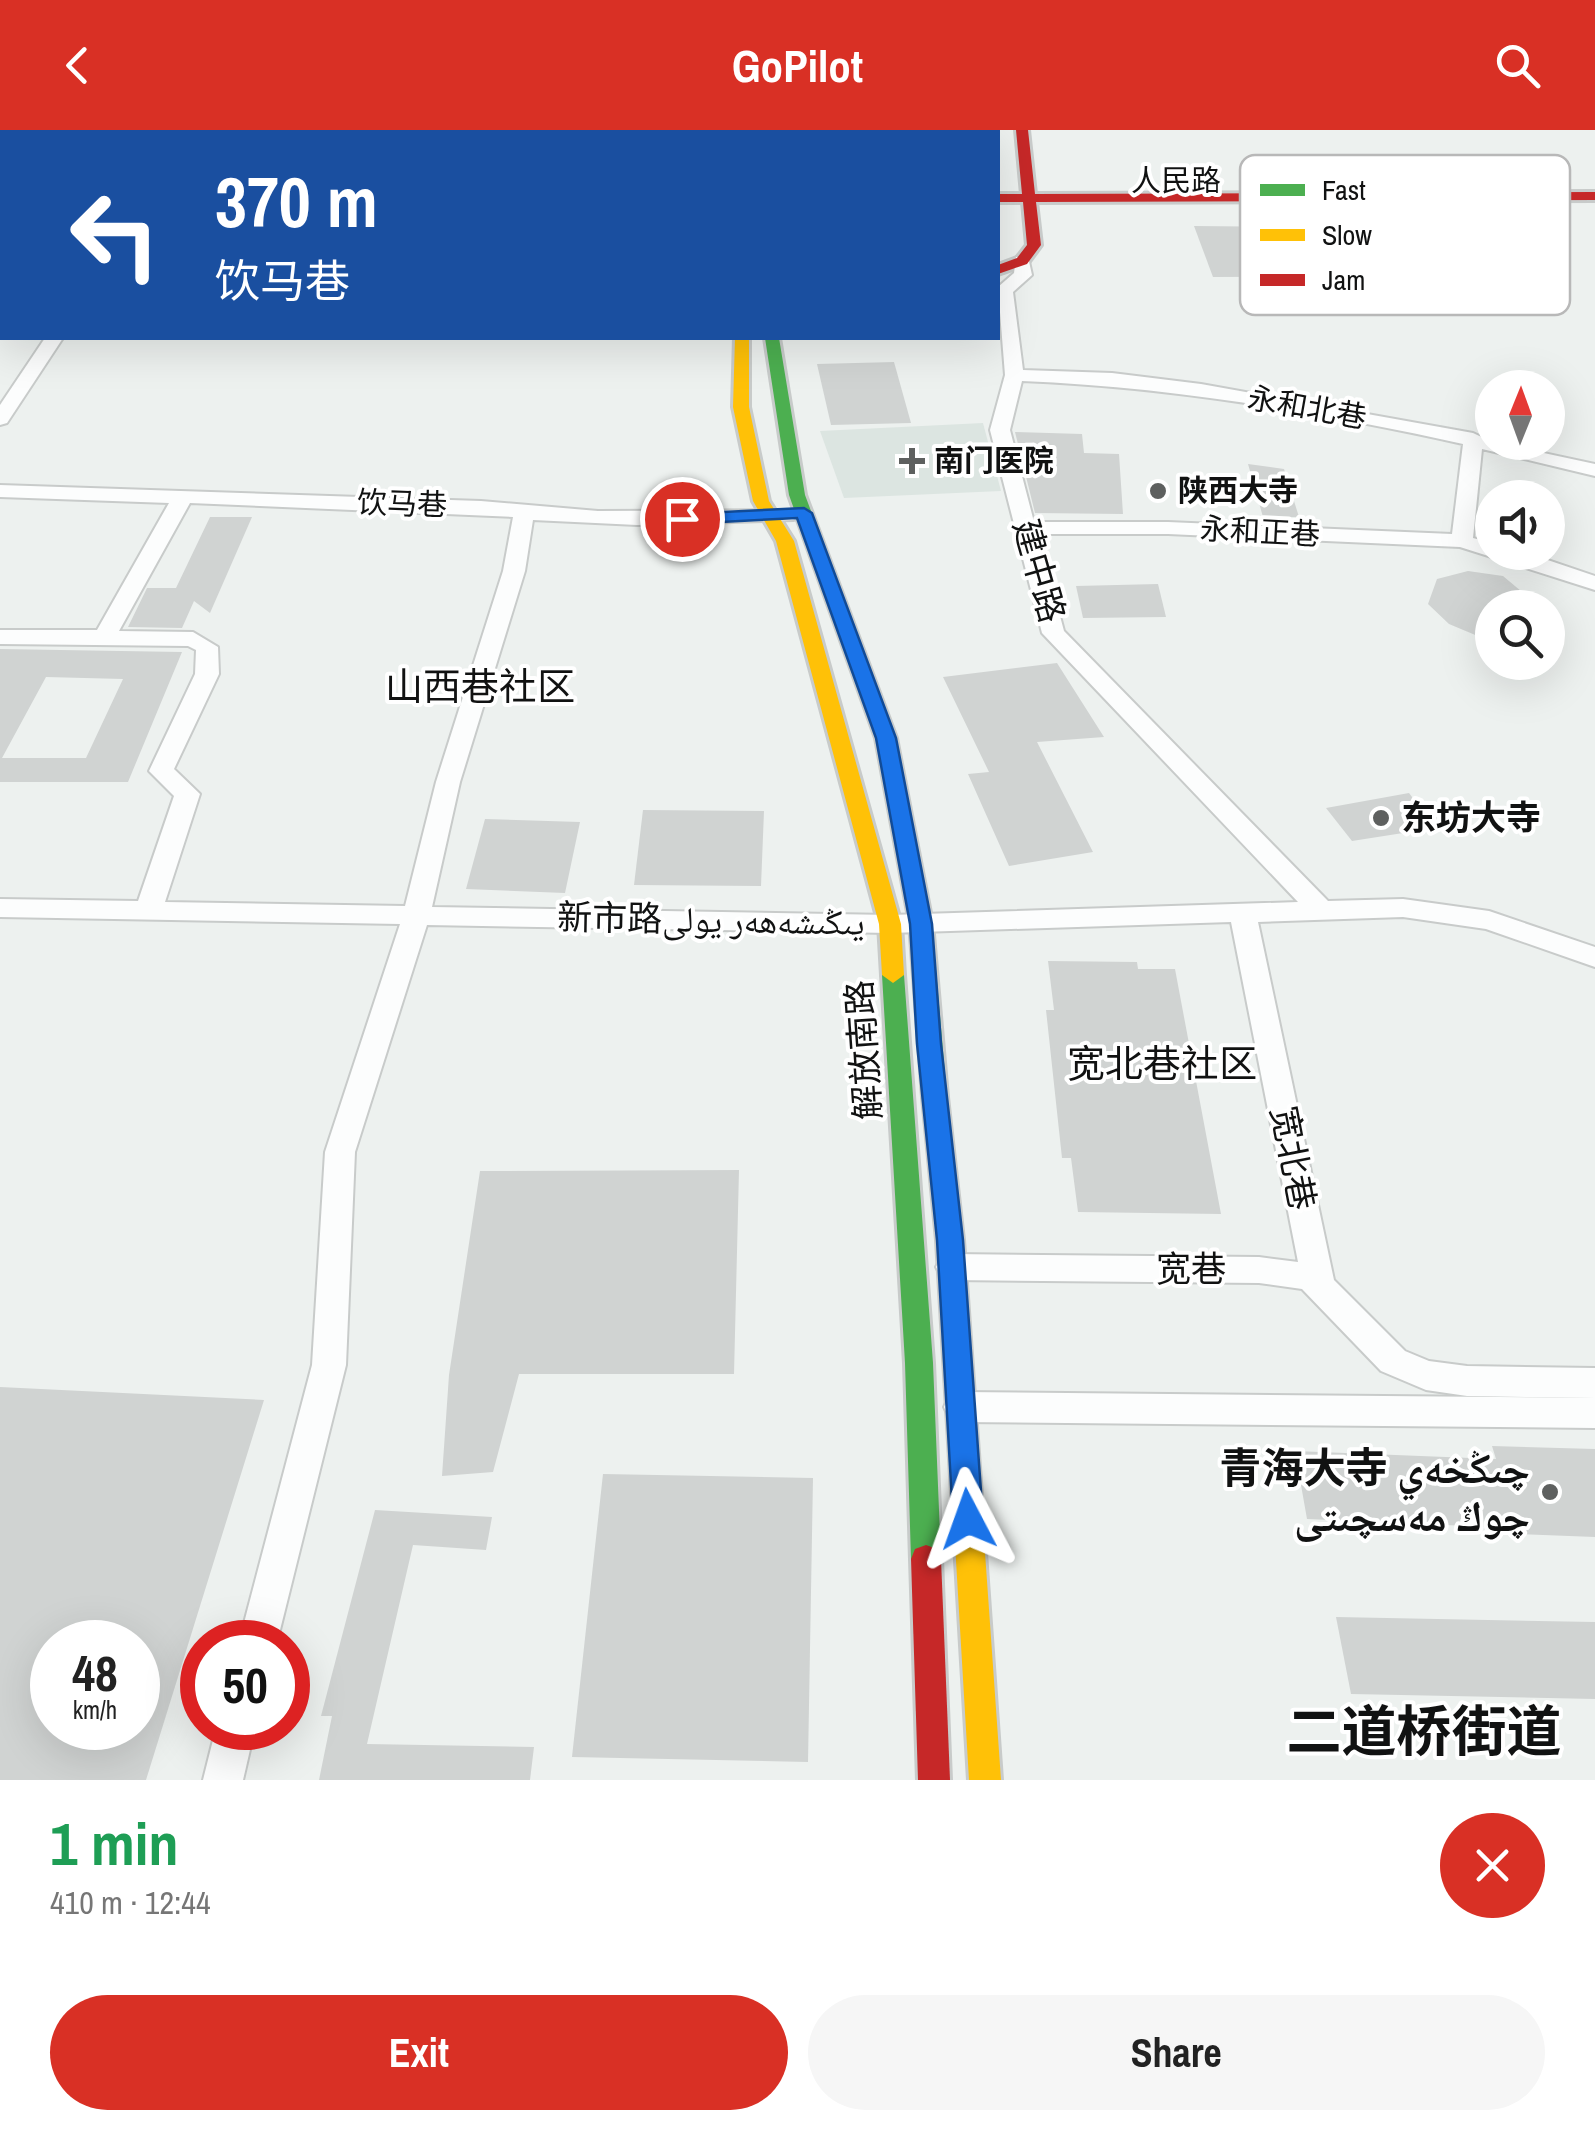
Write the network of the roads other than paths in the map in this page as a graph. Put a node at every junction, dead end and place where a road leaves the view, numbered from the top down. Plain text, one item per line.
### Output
1 (1022, 130) edge
2 (1570, 196) edge
3 (1595, 196) edge
4 (1000, 198) edge
5 (1240, 201) edge
6 (1029, 204) junction
7 (1240, 205) edge
8 (1570, 206) edge
9 (1595, 206) edge
10 (1000, 211) edge
11 (1022, 261) junction
12 (1000, 269) edge
13 (53, 340) edge
14 (742, 340) edge
15 (772, 340) edge
16 (1014, 376) junction
17 (0, 420) edge
18 (1472, 439) junction
19 (1595, 470) edge
20 (0, 491) edge
21 (183, 497) junction
22 (804, 513) junction
23 (524, 514) junction
24 (770, 515) junction
25 (1025, 528) junction
26 (1462, 541) junction
27 (1475, 545) edge
28 (1556, 570) edge
29 (1595, 583) edge
30 (0, 637) edge
31 (104, 637) junction
32 (0, 908) edge
33 (149, 909) junction
34 (1320, 910) junction
35 (1243, 913) junction
36 (416, 916) junction
37 (890, 924) junction
38 (921, 924) junction
39 (1595, 957) edge
40 (952, 1267) junction
41 (1318, 1284) junction
42 (1595, 1382) edge
43 (961, 1407) junction
44 (1595, 1413) edge
45 (264, 1620) edge
46 (230, 1750) edge
47 (223, 1780) edge
48 (934, 1780) edge
49 (984, 1780) edge

1 - 6 main road
2 - 3 main road, 人民路
4 - 6 main road, 人民路
5 - 6 main road, 人民路
6 - 7 main road, 人民路
6 - 10 main road, 人民路
6 - 11 main road
8 - 9 main road, 人民路
11 - 12 main road
11 - 16 street, 建中路
13 - 17 street
14 - 24 main road, 解放南路
15 - 22 main road, 解放南路
16 - 18 street, 永和北巷
16 - 25 street, 建中路
18 - 19 street, 永和北巷
18 - 26 street
20 - 21 street, 饮马巷
21 - 23 street, 饮马巷
21 - 31 street
22 - 24 street, 饮马巷
22 - 38 main road, 解放南路
23 - 24 street, 饮马巷
23 - 36 street
24 - 37 main road, 解放南路
25 - 26 street, 永和正巷
25 - 34 street, 建中路
26 - 27 street, 永和正巷
28 - 29 street
30 - 31 street
31 - 33 street
32 - 33 street, 新市路يىڭىشەھەر يولى
33 - 36 street, 新市路يىڭىشەھەر يولى
34 - 35 street, 新市路يىڭىشەھەر يولى
34 - 39 street, 新市路يىڭىشەھەر يولى
35 - 38 street, 新市路يىڭىشەھەر يولى
35 - 41 street, 宽北巷
36 - 37 street, 新市路يىڭىشەھەر يولى
36 - 45 street
37 - 38 street, 新市路يىڭىشەھەر يولى
37 - 48 main road, 解放南路
38 - 40 main road, 解放南路
40 - 41 street, 宽巷
40 - 43 main road, 解放南路
41 - 42 street
43 - 44 street
43 - 49 main road, 解放南路
46 - 47 street

